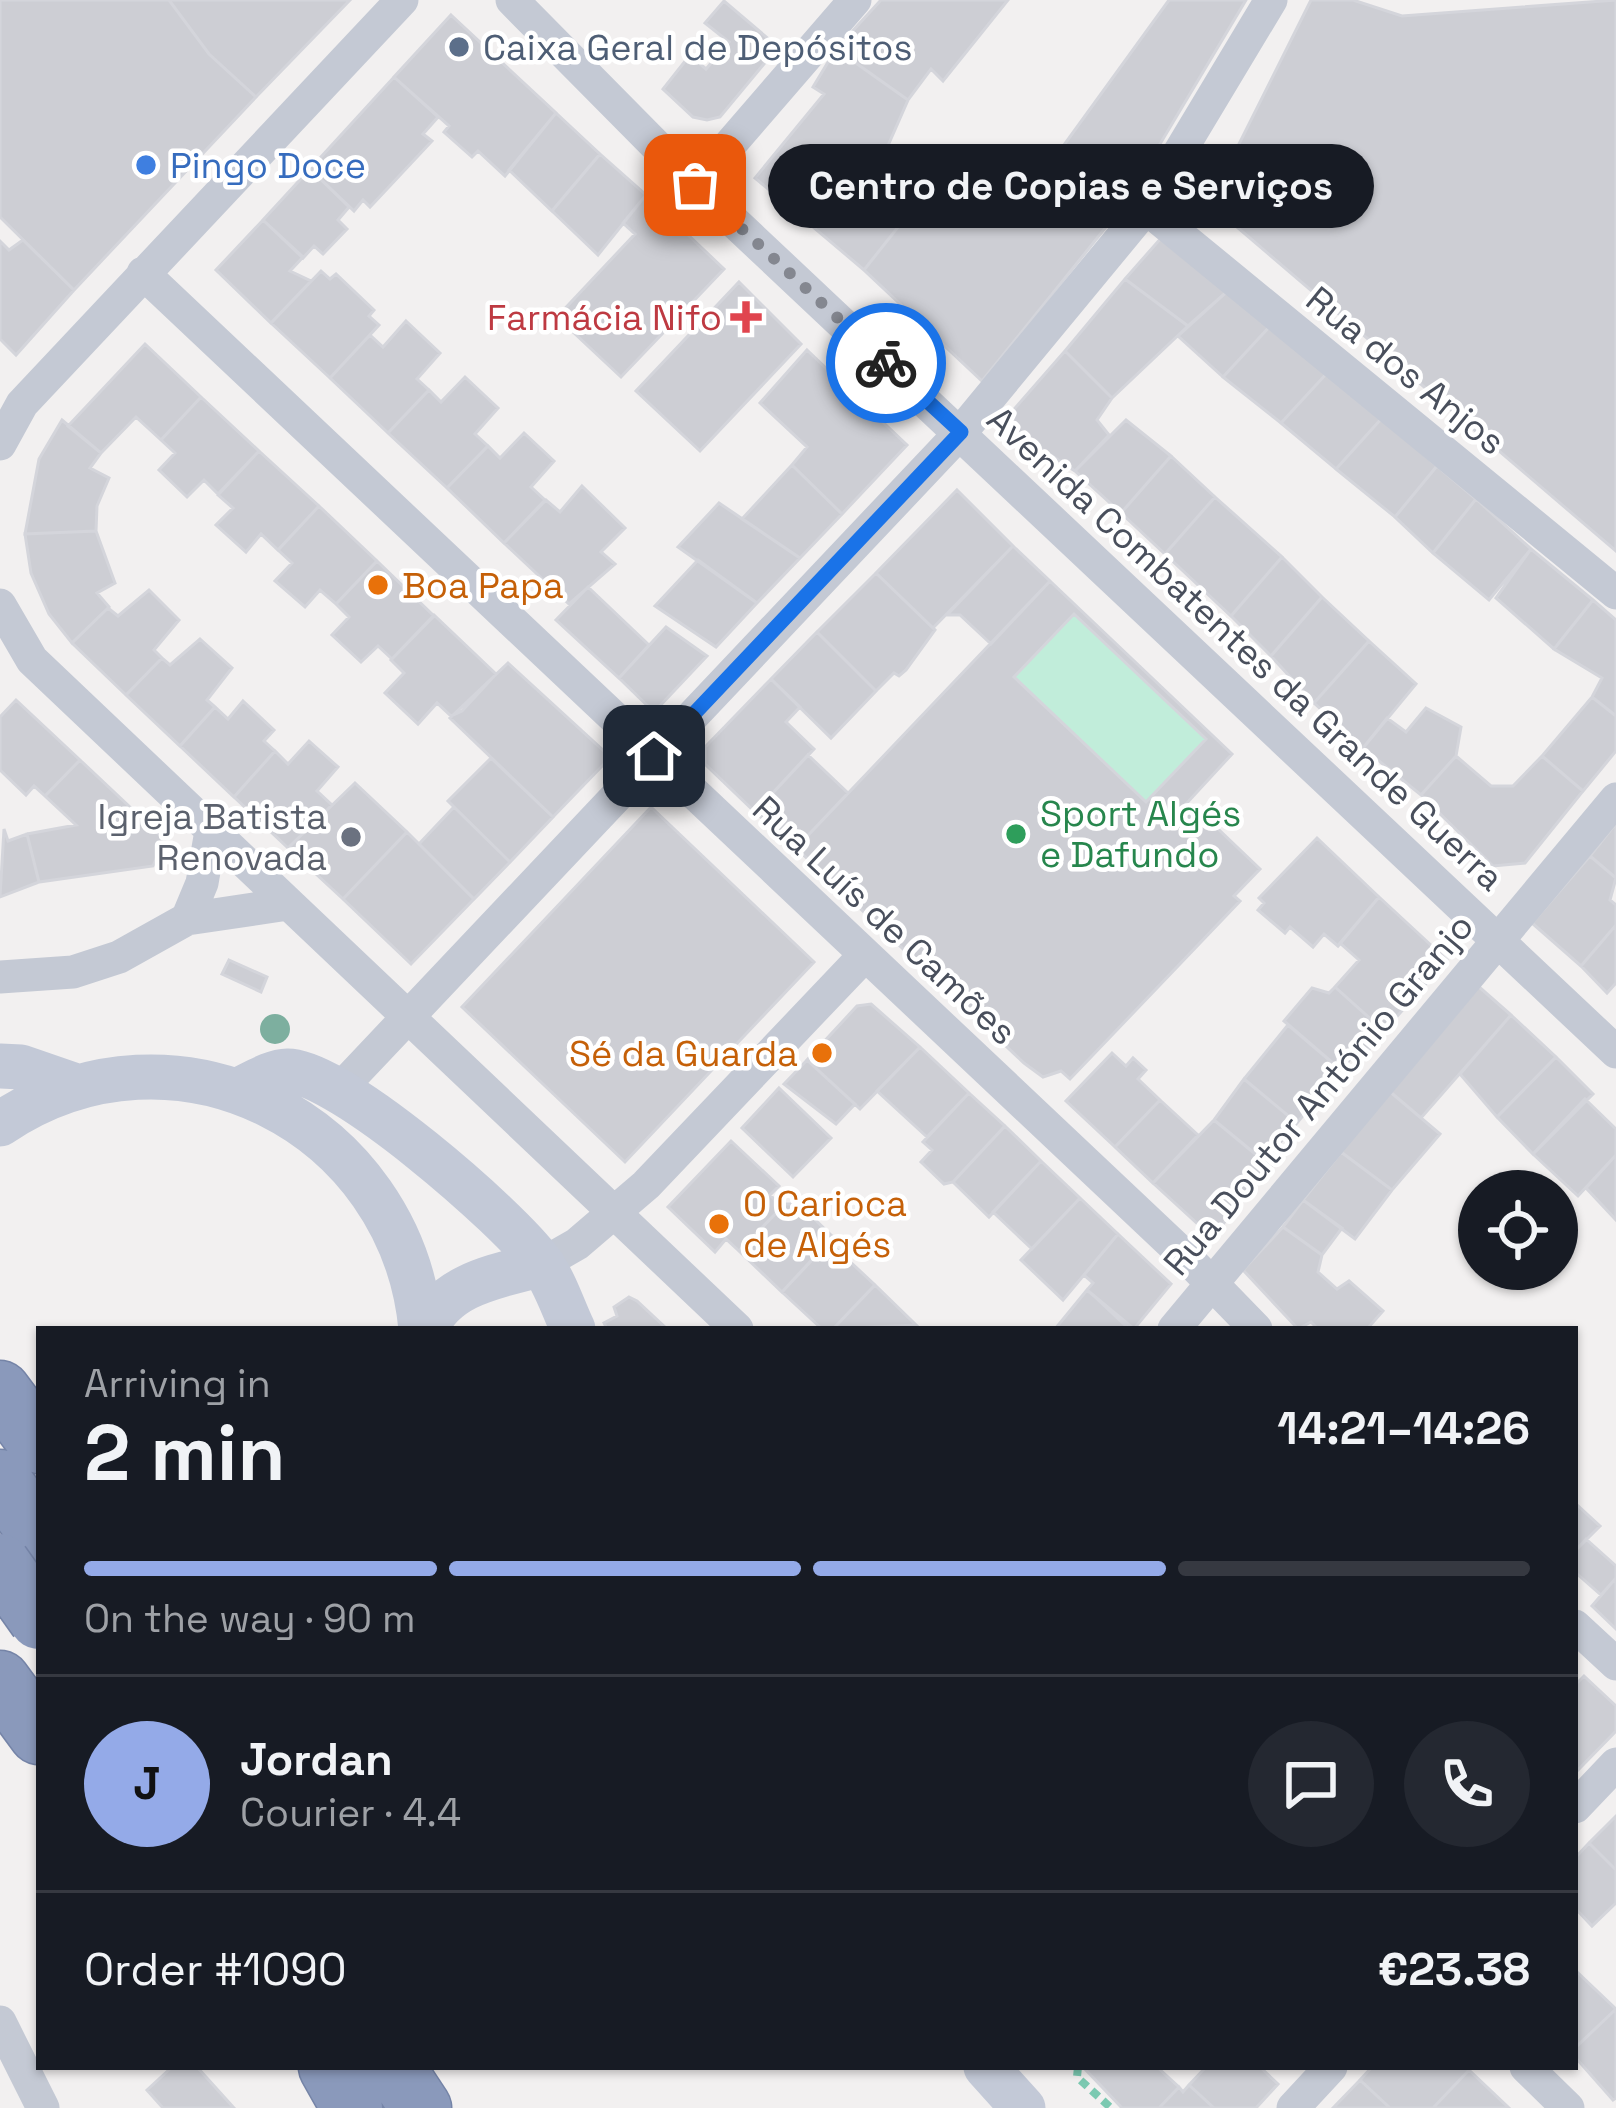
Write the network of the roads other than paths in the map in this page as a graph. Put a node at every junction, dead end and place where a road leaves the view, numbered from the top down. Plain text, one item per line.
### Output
1 (402, 0) edge
2 (512, 0) edge
3 (855, 0) edge
4 (1271, 0) edge
5 (695, 185) junction
6 (1146, 208) junction
7 (143, 274) junction
8 (961, 432) junction
9 (0, 444) edge
10 (1616, 593) edge
11 (0, 604) edge
12 (654, 756) junction
13 (1616, 799) edge
14 (211, 831) junction
15 (288, 904) junction
16 (187, 919) junction
17 (1497, 940) junction
18 (865, 955) junction
19 (0, 977) edge
20 (407, 1015) junction
21 (1616, 1052) edge
22 (0, 1066) edge
23 (79, 1087) junction
24 (236, 1091) junction
25 (338, 1091) junction
26 (0, 1124) edge
27 (614, 1212) junction
28 (542, 1264) junction
29 (1209, 1285) junction
30 (455, 1292) junction
31 (422, 1326) edge
32 (425, 1326) edge
33 (553, 1326) edge
34 (572, 1326) edge
35 (733, 1326) edge
36 (1176, 1326) edge
37 (1253, 1326) edge
38 (0, 1391) edge
39 (36, 1439) edge
40 (0, 1480) edge
41 (36, 1529) edge
42 (0, 1564) edge
43 (0, 1577) edge
44 (36, 1596) edge
45 (36, 1615) edge
46 (1578, 1629) edge
47 (1616, 1664) edge
48 (0, 1681) edge
49 (36, 1730) edge
50 (1616, 1764) edge
51 (1578, 1804) edge
52 (0, 2022) edge
53 (331, 2070) edge
54 (396, 2070) edge
55 (989, 2070) edge
56 (1327, 2070) edge
57 (1529, 2070) edge
58 (43, 2108) edge
59 (352, 2108) edge
60 (421, 2108) edge
61 (1023, 2108) edge
62 (1293, 2108) edge
63 (1568, 2108) edge

1 - 7 street
2 - 5 street, Avenida Combatentes da Grande Guerra
3 - 5 street
4 - 6 street
5 - 8 street, Avenida Combatentes da Grande Guerra
6 - 8 street
6 - 10 street, Rua dos Anjos
7 - 9 street
7 - 12 street, Rua Luís de Camões
8 - 12 street
8 - 17 street, Avenida Combatentes da Grande Guerra
11 - 14 street
12 - 18 street, Rua Luís de Camões
12 - 20 street
13 - 17 street, Rua Doutor António Granjo
14 - 15 street
14 - 16 street
15 - 16 street
15 - 20 street
16 - 19 street
17 - 21 street, Avenida Combatentes da Grande Guerra
17 - 29 street, Rua Doutor António Granjo
18 - 27 street
18 - 29 street, Rua Luís de Camões
20 - 25 street
20 - 27 street
22 - 23 street
23 - 24 street
23 - 26 street
24 - 25 street
24 - 31 street
25 - 28 street
27 - 28 street
27 - 35 street
28 - 30 street
28 - 34 street
29 - 36 street, Rua Doutor António Granjo
29 - 37 street, Rua Luís de Camões
30 - 32 street
30 - 33 street
38 - 39 highway
40 - 41 highway
42 - 45 highway, bridge
43 - 44 street
46 - 47 street
48 - 49 highway
50 - 51 street
52 - 58 street
53 - 59 highway
54 - 60 highway
55 - 61 street
56 - 62 street
57 - 63 street

